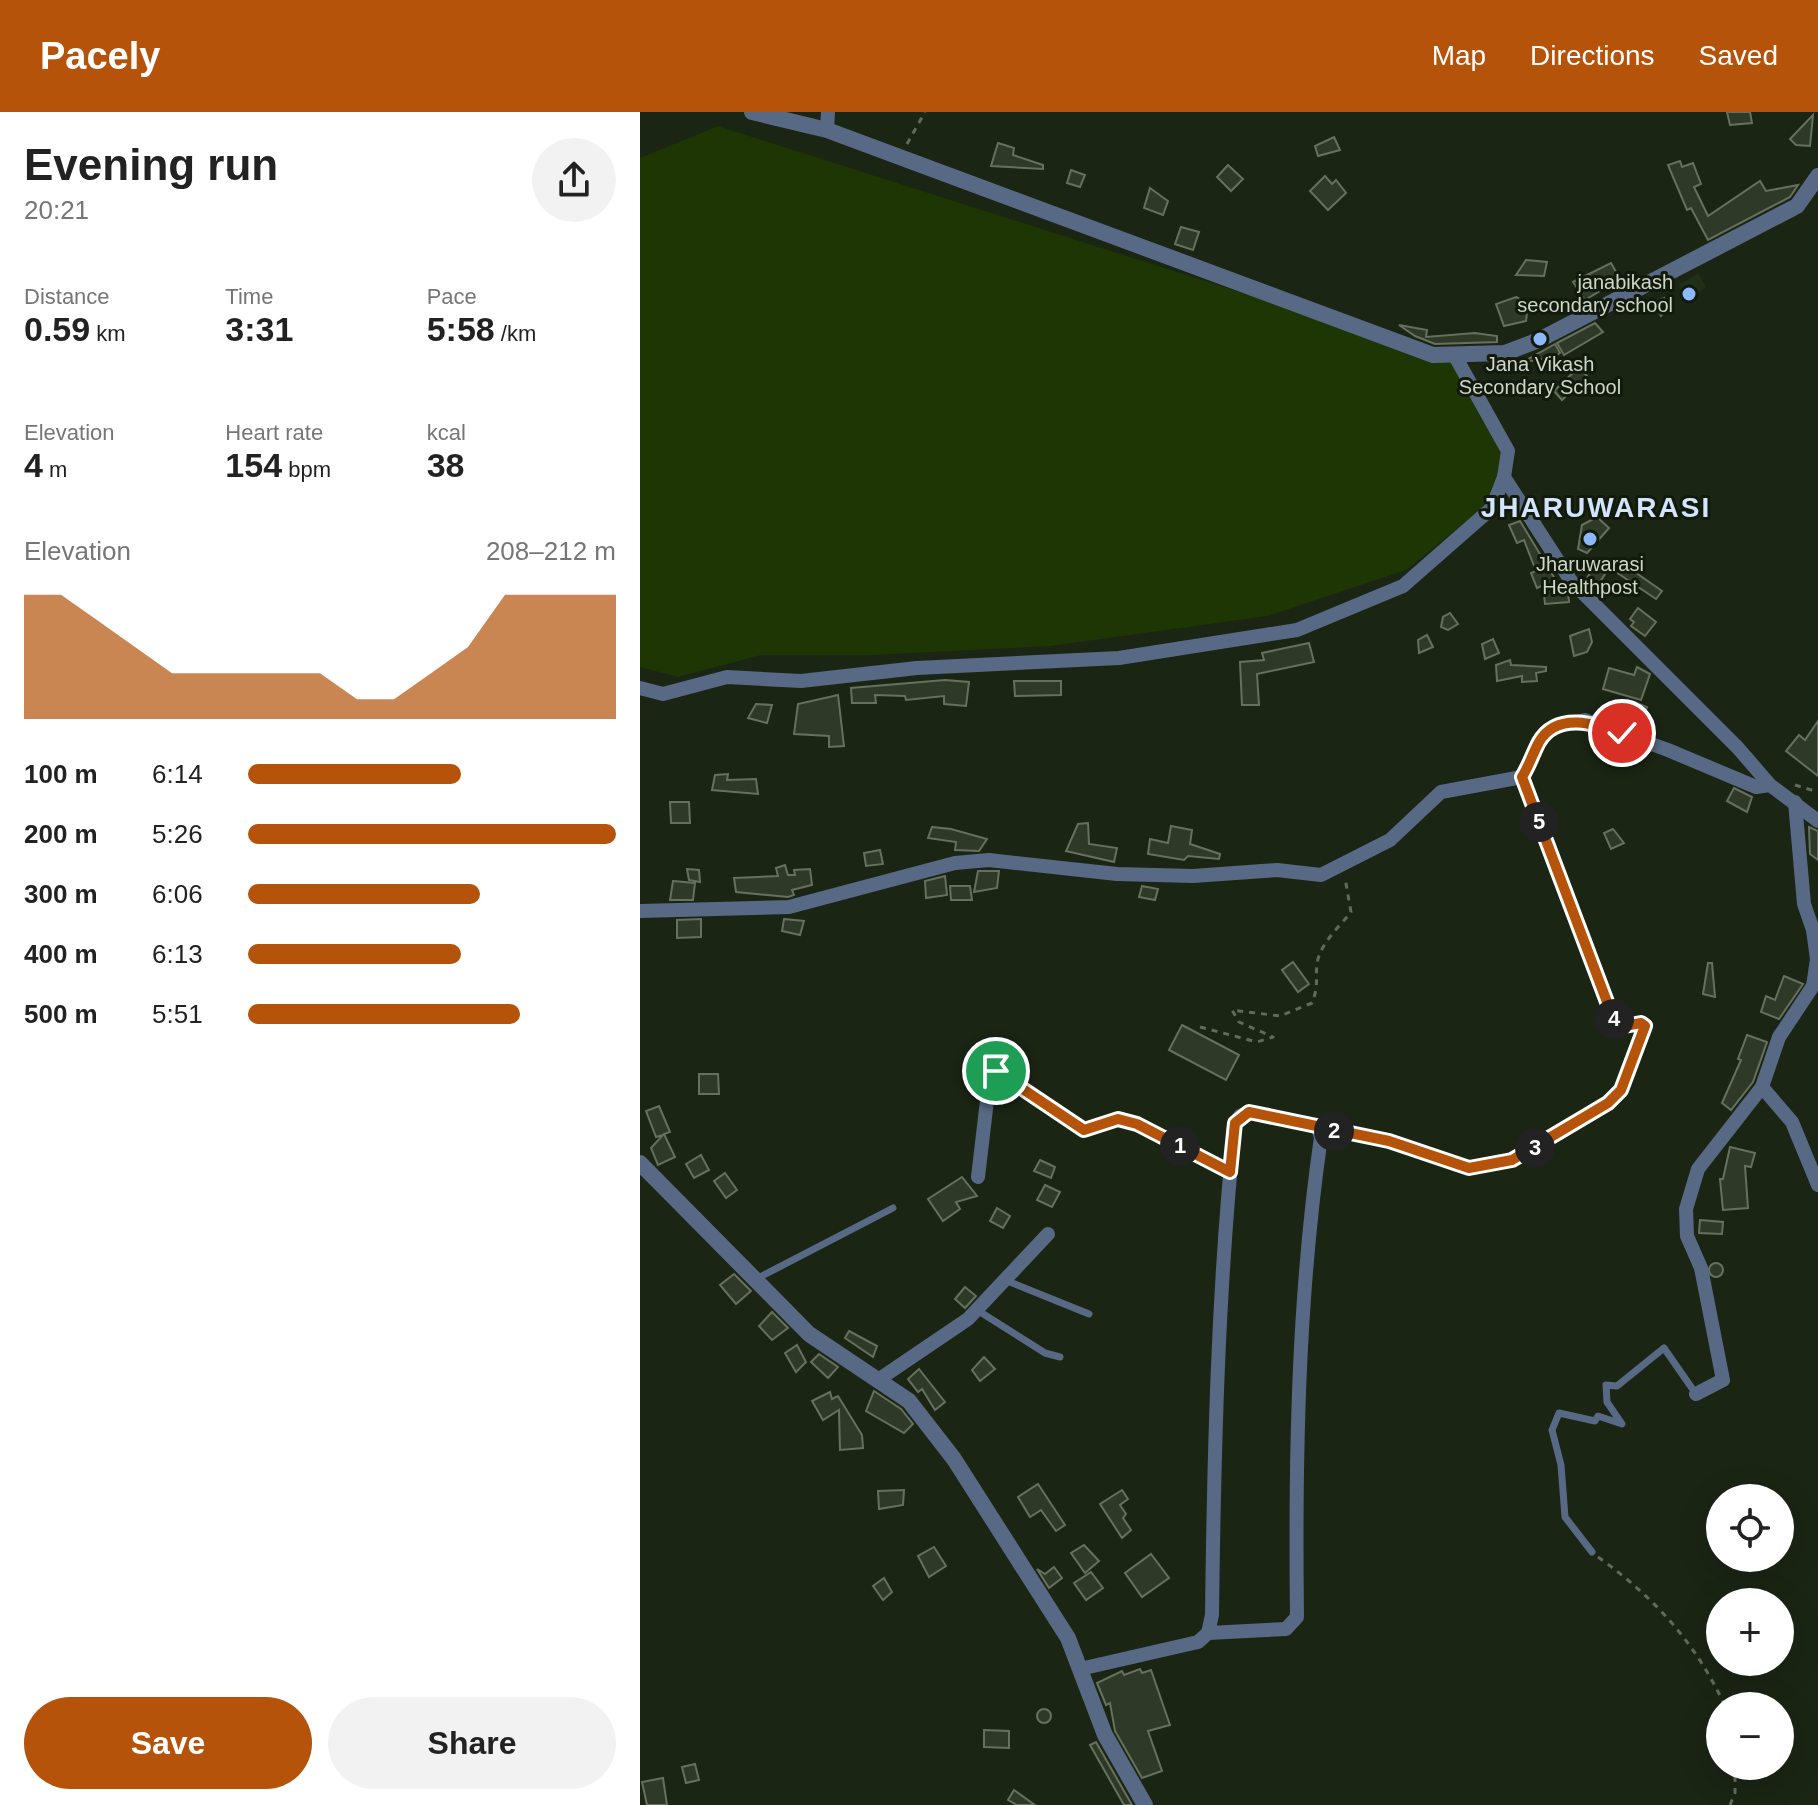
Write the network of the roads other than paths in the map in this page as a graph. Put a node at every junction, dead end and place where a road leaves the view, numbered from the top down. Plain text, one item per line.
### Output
1 (752, 112) edge
2 (828, 112) edge
3 (827, 130) junction
4 (1818, 176) edge
5 (1455, 356) junction
6 (1504, 477) junction
7 (640, 688) edge
8 (1522, 777) junction
9 (1770, 785) junction
10 (1795, 802) junction
11 (1818, 821) edge
12 (640, 911) edge
13 (1762, 1087) junction
14 (1318, 1129) junction
15 (640, 1163) edge
16 (1230, 1172) junction
17 (978, 1177) dead end
18 (1818, 1185) edge
19 (893, 1208) dead end
20 (1048, 1234) dead end
21 (756, 1280) junction
22 (1004, 1280) junction
23 (977, 1310) junction
24 (1089, 1314) dead end
25 (1060, 1357) dead end
26 (878, 1380) junction
27 (1696, 1394) joint
28 (1592, 1552) road end
29 (1208, 1633) junction
30 (1080, 1669) junction
31 (1145, 1805) edge

1 - 3 street
2 - 3 street
3 - 5 street
4 - 5 street
5 - 6 street
6 - 7 street
6 - 9 street
8 - 9 street
8 - 12 street
8 - 14 street
9 - 10 street
10 - 11 street
10 - 13 street
13 - 18 street
13 - 27 street
14 - 16 street
14 - 29 street
15 - 21 street
16 - 17 street
16 - 29 street
19 - 21 lane
20 - 22 street
21 - 26 street
22 - 23 street
22 - 24 lane
23 - 25 lane
23 - 26 street
26 - 30 street
27 - 28 lane
29 - 30 street
30 - 31 street

